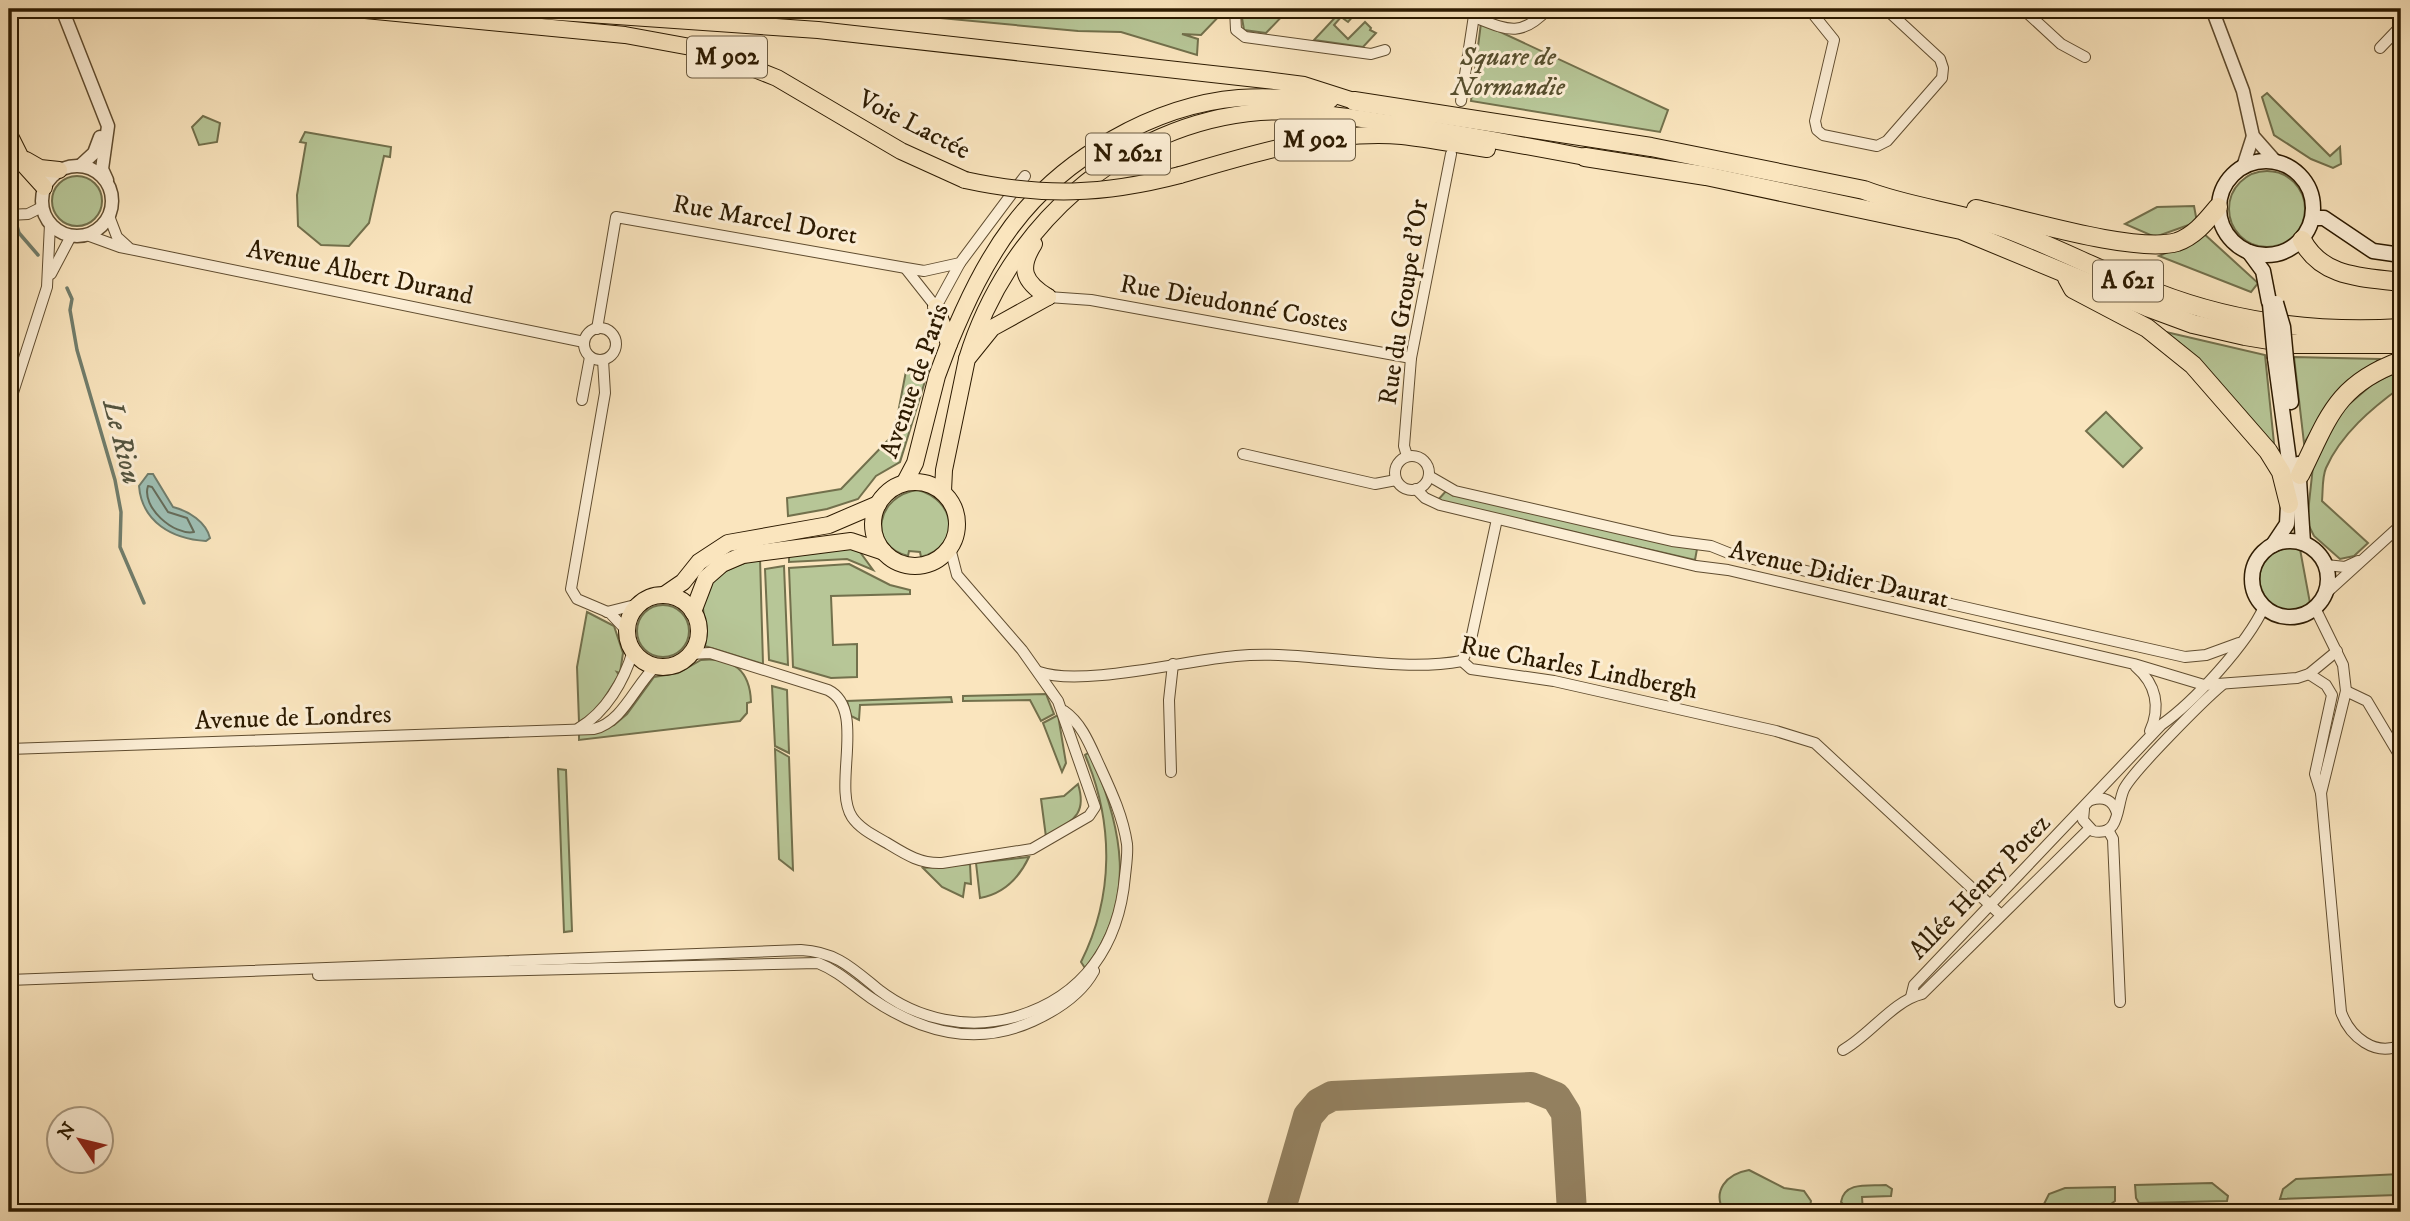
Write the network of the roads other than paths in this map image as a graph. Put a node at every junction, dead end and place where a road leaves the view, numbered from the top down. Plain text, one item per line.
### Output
1 (62, 9) edge
2 (355, 9) edge
3 (516, 9) edge
4 (1235, 9) edge
5 (1548, 9) edge
6 (1809, 9) edge
7 (1886, 9) edge
8 (2023, 9) edge
9 (2212, 9) edge
10 (1474, 13) edge
11 (2401, 26) edge
12 (2380, 48) dead end
13 (1385, 50) dead end
14 (2085, 57) dead end
15 (1353, 101) junction
16 (1461, 101) dead end
17 (102, 113) junction
18 (9, 134) edge
19 (2253, 136) junction
20 (1451, 154) dead end
21 (22, 157) junction
22 (1585, 157) junction
23 (2276, 162) junction
24 (81, 165) junction
25 (2243, 167) junction
26 (59, 170) junction
27 (1025, 176) dead end
28 (107, 180) junction
29 (44, 187) junction
30 (1864, 190) junction
31 (1064, 201) junction
32 (42, 207) junction
33 (2218, 207) junction
34 (9, 215) edge
35 (109, 216) junction
36 (2313, 218) junction
37 (50, 225) junction
38 (87, 235) junction
39 (71, 236) junction
40 (2302, 240) junction
41 (128, 248) junction
42 (2249, 252) junction
43 (2283, 253) junction
44 (2401, 255) edge
45 (960, 263) junction
46 (905, 268) junction
47 (2063, 272) junction
48 (49, 278) junction
49 (2401, 282) edge
50 (1048, 297) junction
51 (2273, 302) junction
52 (936, 307) junction
53 (597, 328) junction
54 (2401, 328) edge
55 (584, 342) junction
56 (949, 344) junction
57 (2401, 344) edge
58 (590, 357) junction
59 (1411, 358) junction
60 (967, 359) junction
61 (2281, 359) junction
62 (603, 360) junction
63 (2401, 361) edge
64 (582, 400) dead end
65 (9, 405) edge
66 (1243, 454) dead end
67 (1406, 456) junction
68 (2300, 475) junction
69 (1429, 476) junction
70 (1396, 480) junction
71 (905, 482) junction
72 (1416, 489) junction
73 (943, 491) junction
74 (878, 504) junction
75 (2289, 504) junction
76 (1497, 519) junction
77 (2401, 525) edge
78 (2303, 543) junction
79 (2273, 545) junction
80 (950, 548) junction
81 (884, 552) junction
82 (2365, 558) junction
83 (2326, 565) junction
84 (664, 595) junction
85 (2324, 595) junction
86 (639, 604) junction
87 (2264, 607) junction
88 (2315, 608) junction
89 (607, 612) junction
90 (693, 612) junction
91 (627, 631) junction
92 (2239, 643) junction
93 (633, 651) junction
94 (2337, 651) junction
95 (690, 654) junction
96 (1462, 661) junction
97 (1173, 664) junction
98 (2134, 664) junction
99 (656, 666) junction
100 (1039, 672) junction
101 (2309, 674) junction
102 (2204, 685) junction
103 (2222, 685) junction
104 (2346, 691) junction
105 (1064, 711) junction
106 (578, 729) junction
107 (2146, 741) junction
108 (9, 749) edge
109 (2401, 758) edge
110 (1171, 772) dead end
111 (2321, 793) junction
112 (2091, 800) junction
113 (2084, 809) junction
114 (2117, 813) junction
115 (2089, 829) junction
116 (2108, 830) junction
117 (1991, 906) junction
118 (2001, 915) junction
119 (9, 980) edge
120 (1911, 997) junction
121 (2120, 1002) dead end
122 (2401, 1045) edge
123 (1843, 1050) dead end

1 - 17 street
2 - 22 main road, Voie Lactée / M 902, bridge
3 - 15 main road, M 902
4 - 13 street
5 - 10 street
6 - 7 street
8 - 14 street
9 - 19 street
10 - 16 street
11 - 12 street
15 - 30 highway, A 621
15 - 56 main road, Avenue de Paris / N 2621
17 - 24 street
17 - 28 street
18 - 21 main road
19 - 23 street
19 - 25 street
20 - 59 street, Rue du Groupe d'Or
21 - 26 main road
21 - 29 main road
22 - 31 main road, Avenue de Paris / N 2621
22 - 47 highway, A 621
23 - 25 main road
23 - 36 main road
24 - 26 street
24 - 28 street
25 - 33 main road
26 - 29 street
27 - 45 street
28 - 35 street
29 - 32 street
30 - 33 highway
30 - 54 highway, A 621
31 - 50 main road
31 - 60 main road, Avenue de Paris / N 2621
32 - 34 street
32 - 37 street
33 - 42 main road
35 - 38 street
35 - 41 street
36 - 40 main road
36 - 44 main road
37 - 39 street
37 - 48 street
38 - 39 street
38 - 41 street, Avenue Albert Durand
39 - 48 street
40 - 43 main road
40 - 49 highway
41 - 55 street, Avenue Albert Durand
42 - 43 main road
42 - 51 main road
43 - 51 main road
45 - 46 street, Rue Marcel Doret
45 - 52 street
46 - 52 street
46 - 53 street, Rue Marcel Doret
47 - 57 highway, A 621
47 - 75 highway
48 - 65 street
50 - 59 street, Rue Dieudonné Costes
50 - 60 main road
51 - 61 main road, bridge
52 - 56 main road
53 - 55 street
53 - 62 street
55 - 58 street
56 - 71 main road, Avenue de Paris / N 2621
58 - 62 street
58 - 64 street
59 - 67 street, Rue du Groupe d'Or
60 - 73 main road, Avenue de Paris / N 2621
61 - 68 main road
61 - 75 main road
62 - 89 street
63 - 68 highway
66 - 70 street
67 - 69 street
67 - 70 street
68 - 78 main road
69 - 72 street
69 - 92 street, Avenue Didier Daurat
70 - 72 street
71 - 73 main road
71 - 74 main road
72 - 76 street, Avenue Didier Daurat
73 - 80 main road
74 - 81 main road
74 - 84 main road
75 - 79 main road
76 - 96 street
76 - 98 street, Avenue Didier Daurat
77 - 82 street
78 - 79 main road
78 - 83 main road
79 - 87 main road
80 - 81 main road
80 - 100 street
81 - 90 main road
82 - 83 street
82 - 85 street
83 - 85 main road
84 - 86 main road
84 - 90 main road
85 - 88 main road
86 - 89 street
86 - 91 main road
87 - 88 main road
87 - 92 street
88 - 94 street
89 - 91 street
90 - 95 main road
91 - 93 main road
92 - 102 street
93 - 99 main road
93 - 106 street
94 - 101 street
94 - 104 street
95 - 99 main road
95 - 105 street
96 - 97 street, Rue Charles Lindbergh
96 - 117 street, Rue Charles Lindbergh
97 - 100 street, Rue Charles Lindbergh
97 - 110 street
98 - 102 street, Avenue Didier Daurat
98 - 107 street
99 - 106 street, Avenue de Londres
100 - 105 street
101 - 103 street, Avenue Didier Daurat
101 - 111 street
102 - 103 street, Avenue Didier Daurat
102 - 107 street
103 - 114 street
104 - 109 street
104 - 111 street
105 - 119 street
106 - 108 street, Avenue de Londres
107 - 112 street
111 - 122 street
112 - 113 street
112 - 114 street
113 - 115 street
113 - 117 street, Allée Henry Potez
114 - 116 street
115 - 116 street
115 - 118 street, Allée Henry Potez
116 - 121 street
117 - 118 street, Rue Charles Lindbergh
117 - 120 street, Allée Henry Potez
118 - 120 street, Allée Henry Potez
120 - 123 street, Allée Henry Potez

